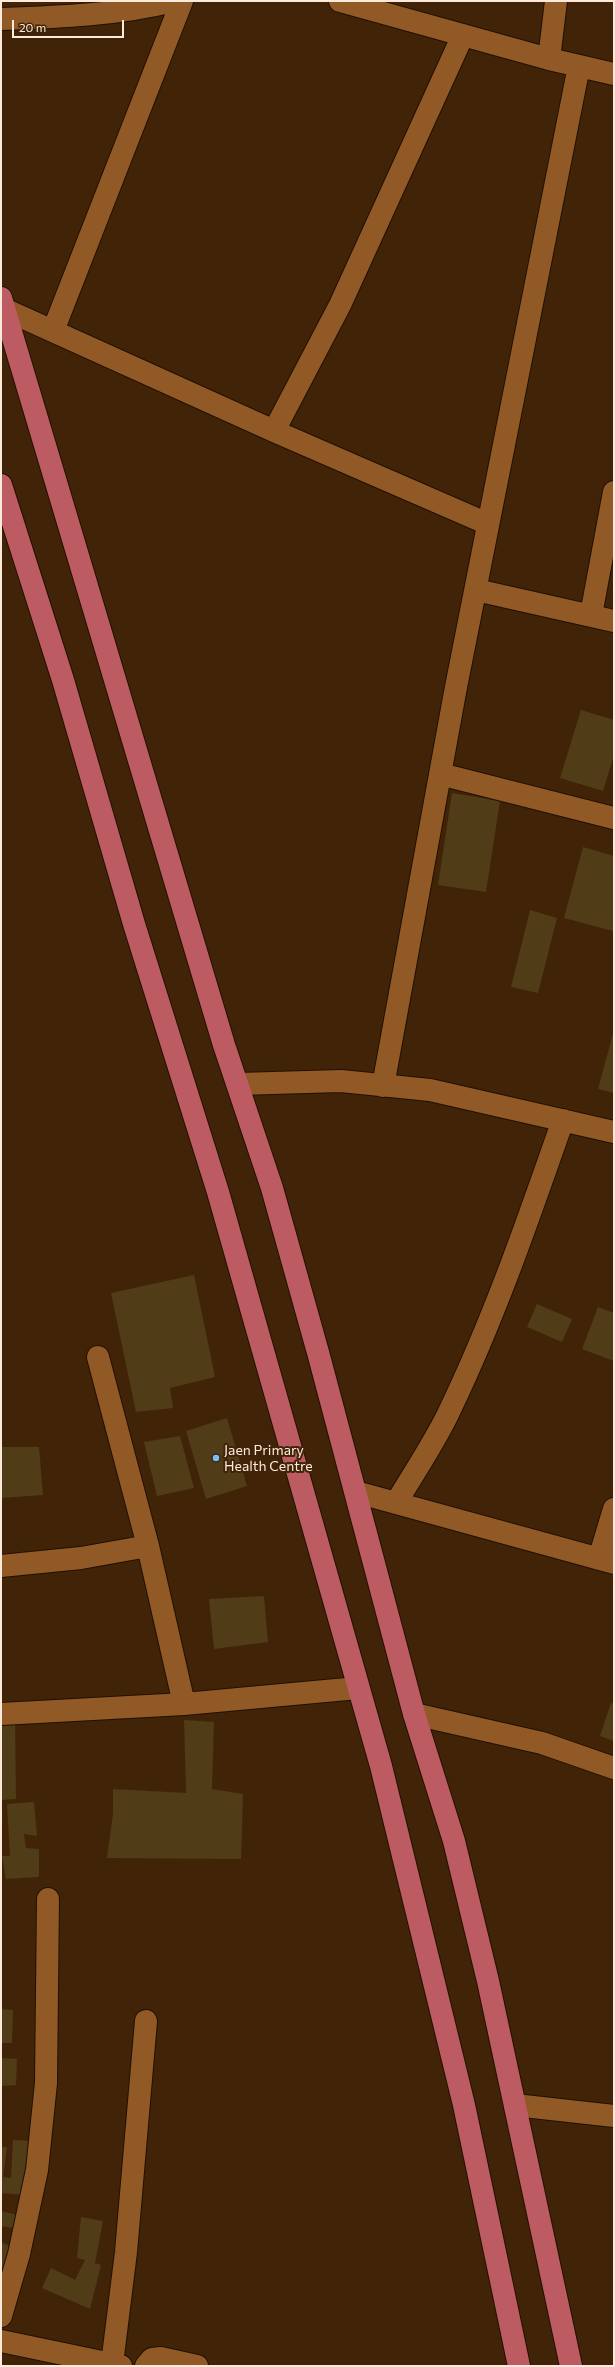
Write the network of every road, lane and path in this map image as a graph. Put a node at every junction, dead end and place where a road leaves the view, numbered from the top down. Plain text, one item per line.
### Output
1 (173, 1) edge
2 (182, 1) edge
3 (340, 1) edge
4 (556, 1) edge
5 (1, 19) edge
6 (462, 35) junction
7 (549, 59) junction
8 (579, 66) junction
9 (614, 74) edge
10 (2, 303) edge
11 (53, 331) junction
12 (274, 431) junction
13 (1, 485) edge
14 (614, 496) edge
15 (488, 524) junction
16 (476, 590) junction
17 (591, 615) junction
18 (614, 621) edge
19 (440, 774) junction
20 (614, 818) edge
21 (238, 1084) junction
22 (383, 1086) junction
23 (563, 1120) junction
24 (614, 1132) edge
25 (98, 1357) dead end
26 (356, 1492) junction
27 (396, 1503) junction
28 (614, 1509) edge
29 (148, 1546) junction
30 (606, 1561) edge
31 (1, 1566) edge
32 (358, 1688) junction
33 (184, 1704) junction
34 (1, 1714) edge
35 (414, 1714) junction
36 (614, 1768) edge
37 (48, 1899) dead end
38 (146, 2021) dead end
39 (515, 2105) junction
40 (614, 2116) edge
41 (1, 2316) edge
42 (1, 2341) edge
43 (116, 2365) edge
44 (146, 2366) edge
45 (197, 2366) edge
46 (519, 2366) edge
47 (571, 2366) edge

1 - 5 street
2 - 11 street
3 - 6 street
4 - 7 street
6 - 7 street
6 - 12 street
7 - 8 street
8 - 9 street
8 - 15 street
10 - 11 street
10 - 21 main road
11 - 12 street
12 - 15 street
13 - 32 main road
14 - 17 street
15 - 16 street
16 - 17 street
16 - 19 street
17 - 18 street
19 - 20 street
19 - 22 street
21 - 22 street
21 - 26 main road
22 - 23 street
23 - 24 street
23 - 27 street
25 - 29 street
26 - 27 street
26 - 35 main road
27 - 30 street
28 - 30 street
29 - 31 street
29 - 33 street
32 - 33 street
32 - 46 main road
33 - 34 street
35 - 36 street
35 - 39 main road
37 - 41 street
38 - 43 street
39 - 40 street
39 - 47 main road
42 - 43 street
44 - 45 street

